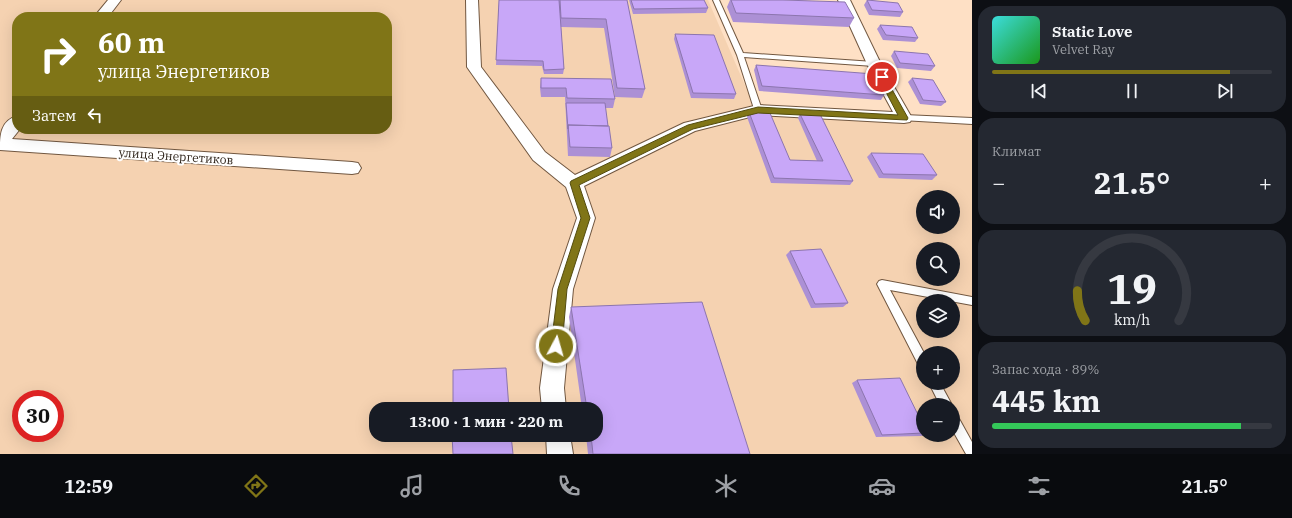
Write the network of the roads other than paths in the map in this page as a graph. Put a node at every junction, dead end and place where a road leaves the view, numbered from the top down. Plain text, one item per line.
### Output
1 (115, 0) edge
2 (472, 0) edge
3 (716, 0) edge
4 (844, 0) edge
5 (105, 12) edge
6 (740, 55) junction
7 (874, 64) junction
8 (758, 110) junction
9 (904, 118) junction
10 (972, 121) edge
11 (12, 128) edge
12 (0, 144) edge
13 (352, 168) dead end
14 (574, 183) junction
15 (972, 301) edge
16 (916, 349) edge
17 (553, 402) edge
18 (960, 432) edge
19 (559, 442) edge
20 (560, 454) edge
21 (972, 454) edge

1 - 5 street
2 - 14 street
3 - 6 lane
4 - 7 street
6 - 7 lane
6 - 8 lane
7 - 9 street
8 - 9 street
8 - 14 street
9 - 10 lane
11 - 12 street, улица Энергетиков
12 - 13 street, улица Энергетиков
14 - 17 street
15 - 16 lane
18 - 21 lane
19 - 20 street

